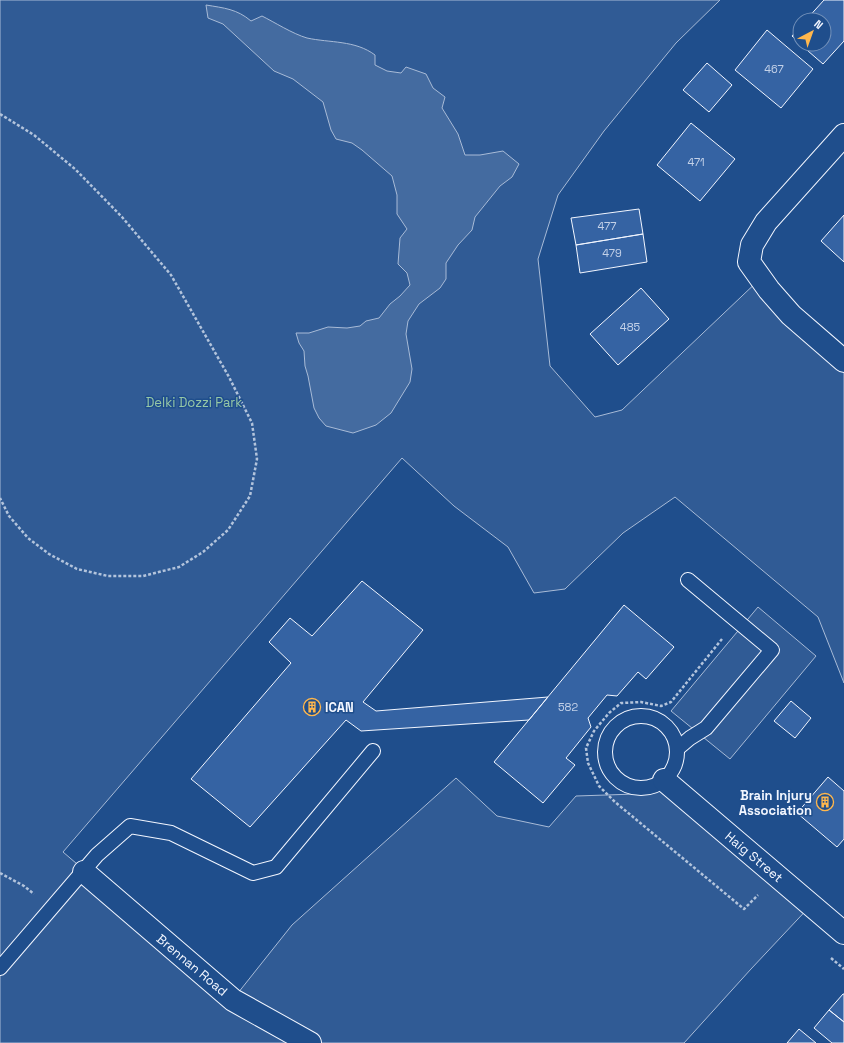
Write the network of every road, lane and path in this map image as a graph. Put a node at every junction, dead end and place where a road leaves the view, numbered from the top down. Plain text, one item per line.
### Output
1 (0, 114) edge
2 (844, 135) edge
3 (844, 361) edge
4 (0, 498) edge
5 (688, 580) dead end
6 (677, 749) junction
7 (372, 751) dead end
8 (664, 780) junction
9 (84, 872) junction
10 (0, 873) edge
11 (52, 908) junction
12 (844, 933) edge
13 (0, 968) edge
14 (310, 1043) edge

1 - 4 path
2 - 3 street
5 - 6 lane
6 - 8 lane
6 - 8 lane
7 - 9 lane
8 - 12 street, Haig Street
9 - 11 lane
9 - 14 street, Brennan Road
10 - 11 path
11 - 13 lane

